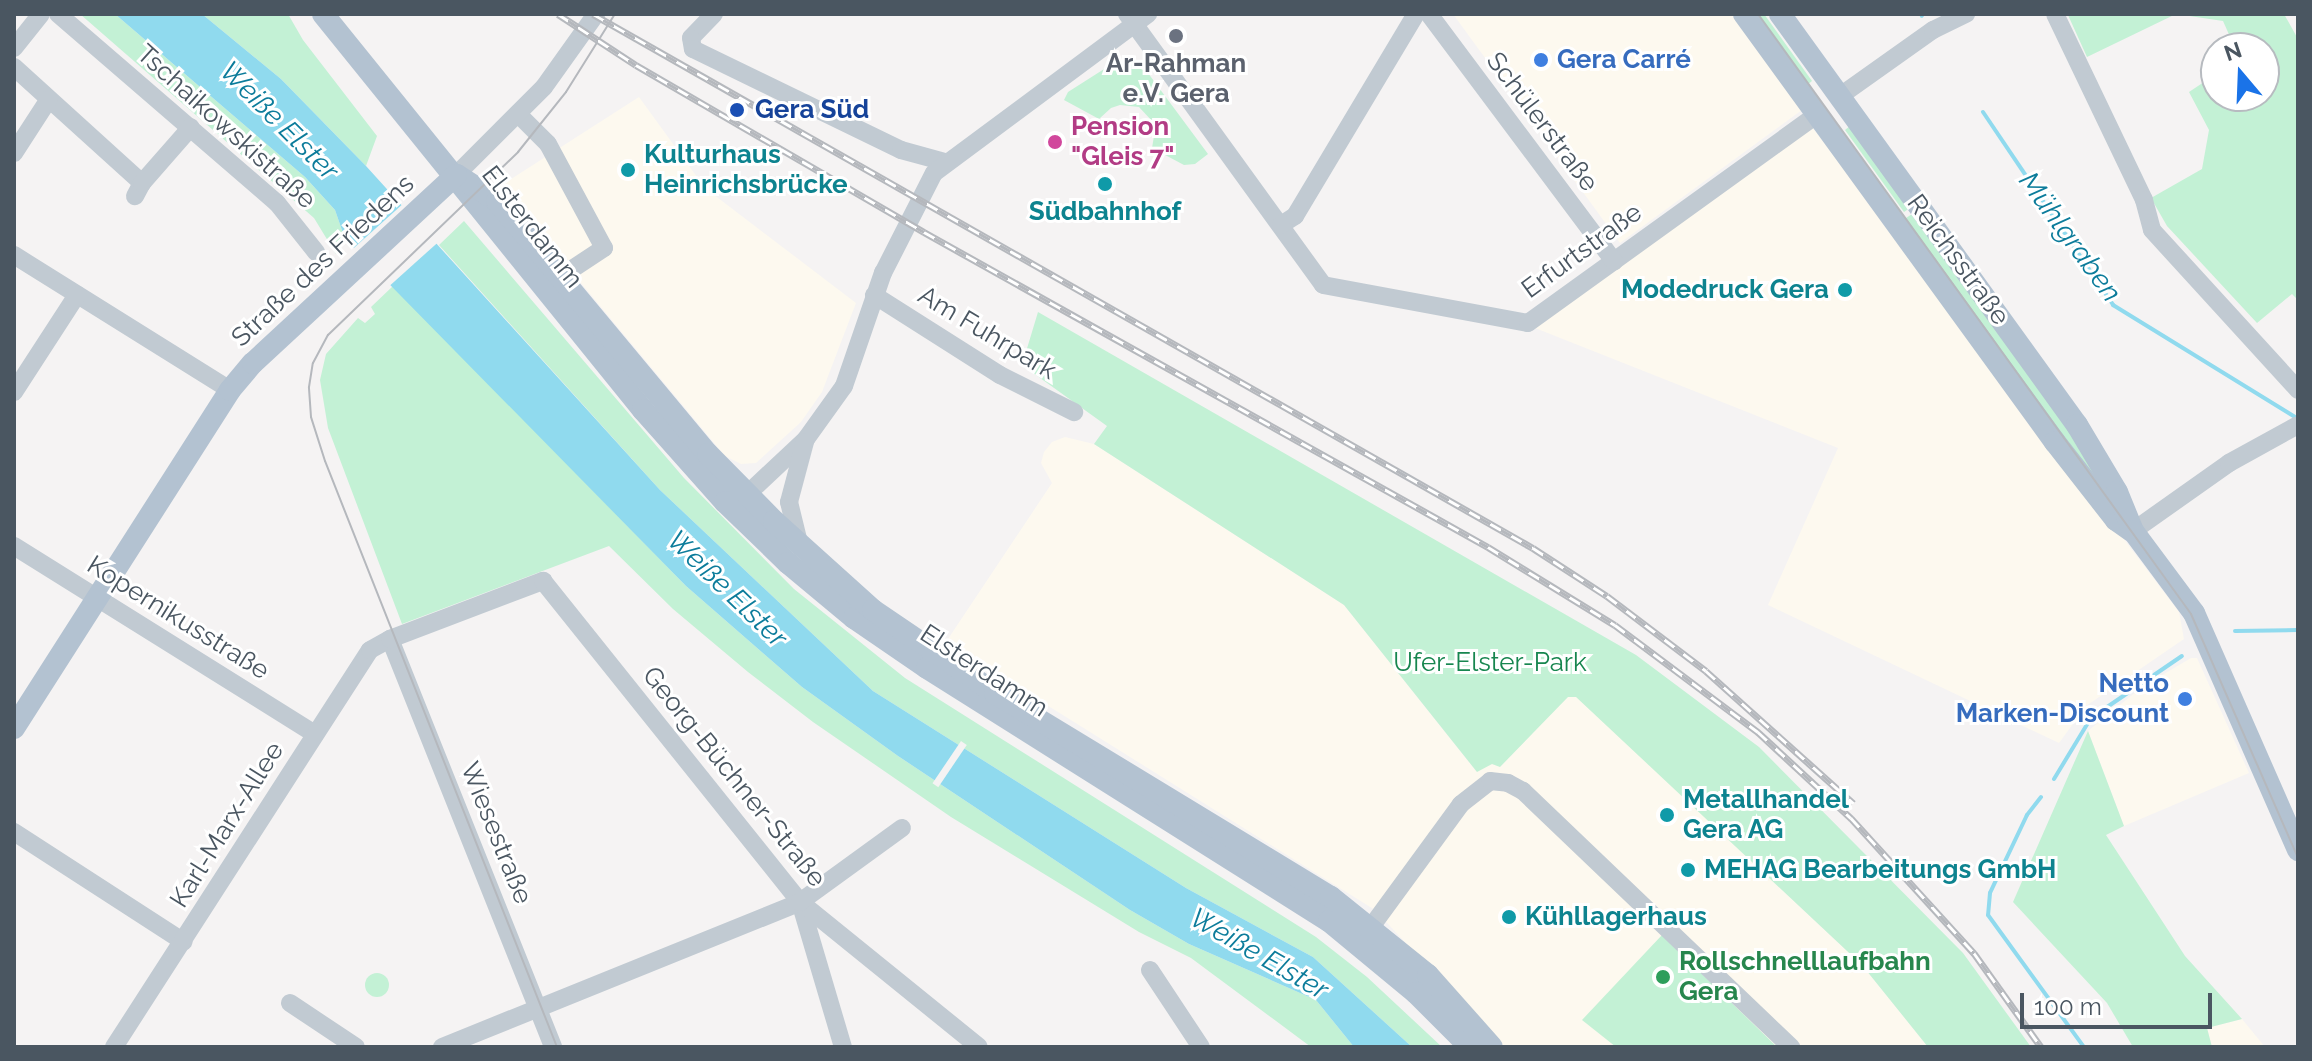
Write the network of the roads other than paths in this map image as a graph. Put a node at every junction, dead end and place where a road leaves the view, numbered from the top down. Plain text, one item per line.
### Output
1 (41, 14) edge
2 (58, 14) edge
3 (323, 14) edge
4 (596, 14) edge
5 (714, 14) edge
6 (1416, 14) edge
7 (1429, 14) edge
8 (1744, 14) edge
9 (1780, 14) edge
10 (1966, 14) edge
11 (2055, 14) edge
12 (1136, 17) edge
13 (14, 48) edge
14 (14, 67) edge
15 (1840, 96) junction
16 (49, 99) junction
17 (518, 114) junction
18 (1818, 114) junction
19 (191, 127) junction
20 (14, 153) edge
21 (945, 162) junction
22 (456, 175) junction
23 (1281, 225) junction
24 (316, 252) dead end
25 (14, 255) edge
26 (1614, 261) junction
27 (560, 277) junction
28 (77, 295) junction
29 (874, 295) junction
30 (230, 390) junction
31 (2298, 390) edge
32 (14, 392) edge
33 (1074, 412) dead end
34 (2296, 426) dead end
35 (806, 439) junction
36 (740, 501) junction
37 (2133, 531) junction
38 (799, 543) junction
39 (14, 546) edge
40 (98, 598) junction
41 (390, 639) junction
42 (14, 728) edge
43 (315, 734) junction
44 (902, 828) dead end
45 (14, 832) edge
46 (2298, 850) edge
47 (800, 902) junction
48 (1365, 935) junction
49 (184, 942) junction
50 (1150, 970) dead end
51 (290, 1003) dead end
52 (538, 1010) junction
53 (114, 1047) edge
54 (356, 1047) edge
55 (442, 1047) edge
56 (553, 1047) edge
57 (843, 1047) edge
58 (979, 1047) edge
59 (1201, 1047) edge
60 (1470, 1047) edge
61 (1492, 1047) edge
62 (1791, 1047) edge

1 - 13 street
2 - 19 street, Tschaikowskistraße
3 - 22 main road
4 - 17 street
5 - 21 street
6 - 23 street
7 - 26 street, Schülerstraße
8 - 18 main road, Reichsstraße
9 - 15 main road, Reichsstraße
10 - 15 street
11 - 31 street
12 - 21 street
12 - 23 street, Erfurtstraße
14 - 16 street
15 - 18 main road
15 - 37 main road, Reichsstraße
16 - 19 street
16 - 20 street
17 - 22 street
17 - 27 street
18 - 26 street, Erfurtstraße
18 - 37 main road, Reichsstraße
19 - 24 street, Tschaikowskistraße
21 - 29 street
22 - 27 main road, Elsterdamm
22 - 30 main road, Straße des Friedens
22 - 36 main road, Elsterdamm
23 - 26 street, Erfurtstraße
25 - 28 street
27 - 36 main road, Elsterdamm
28 - 30 street
28 - 32 street
29 - 33 street, Am Fuhrpark
29 - 35 street
30 - 40 main road, Straße des Friedens
34 - 37 street
35 - 36 street
35 - 38 street
36 - 38 main road, Elsterdamm
36 - 48 main road, Elsterdamm
37 - 46 main road, Reichsstraße
38 - 48 main road, Elsterdamm
39 - 40 street, Kopernikusstraße
40 - 42 main road, Straße des Friedens
40 - 43 street, Kopernikusstraße
41 - 43 street, Karl-Marx-Allee
41 - 47 street, Georg-Büchner-Straße
41 - 52 street, Wiesestraße
43 - 49 street, Karl-Marx-Allee
44 - 47 street
45 - 49 street
47 - 52 street
47 - 57 street
47 - 58 street, Georg-Büchner-Straße
48 - 60 main road, Elsterdamm
48 - 61 main road, Elsterdamm
48 - 62 street
49 - 53 street, Karl-Marx-Allee
50 - 59 street
51 - 54 street
52 - 55 street
52 - 56 street, Wiesestraße

